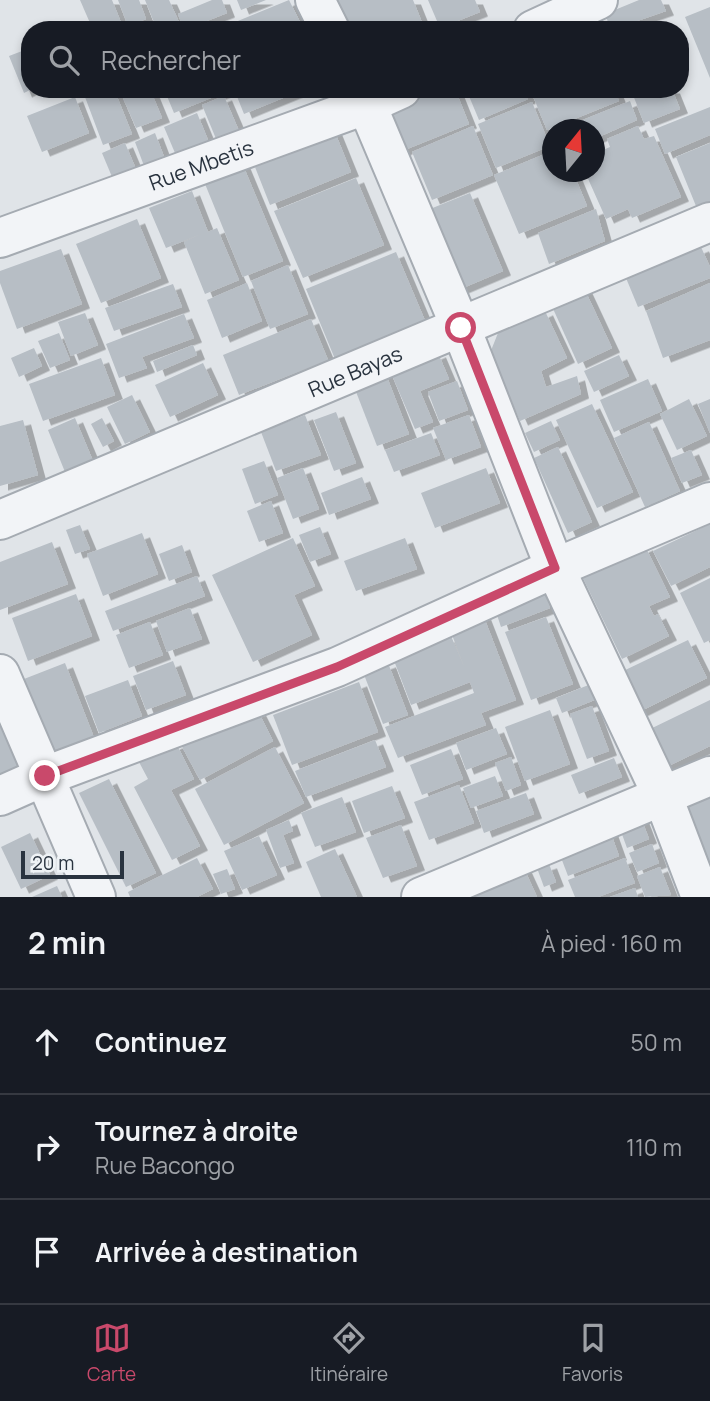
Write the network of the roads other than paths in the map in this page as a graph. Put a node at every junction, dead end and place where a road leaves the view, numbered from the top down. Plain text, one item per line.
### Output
1 (315, 0) edge
2 (598, 0) edge
3 (326, 21) edge
4 (552, 21) edge
5 (366, 98) edge
6 (377, 98) edge
7 (710, 222) edge
8 (0, 238) edge
9 (461, 328) junction
10 (710, 502) edge
11 (0, 520) edge
12 (555, 568) junction
13 (0, 674) edge
14 (45, 776) junction
15 (710, 776) edge
16 (0, 796) edge
17 (663, 797) junction
18 (96, 897) edge
19 (421, 897) edge
20 (701, 897) edge

1 - 3 street
2 - 4 street
5 - 8 street, Rue Mbetis
6 - 9 street
7 - 9 street, Rue Bayas
9 - 11 street, Rue Bayas
9 - 12 street
10 - 12 street
12 - 14 street
12 - 17 street
13 - 14 street
14 - 16 street
14 - 18 street
15 - 17 street
17 - 19 street
17 - 20 street

